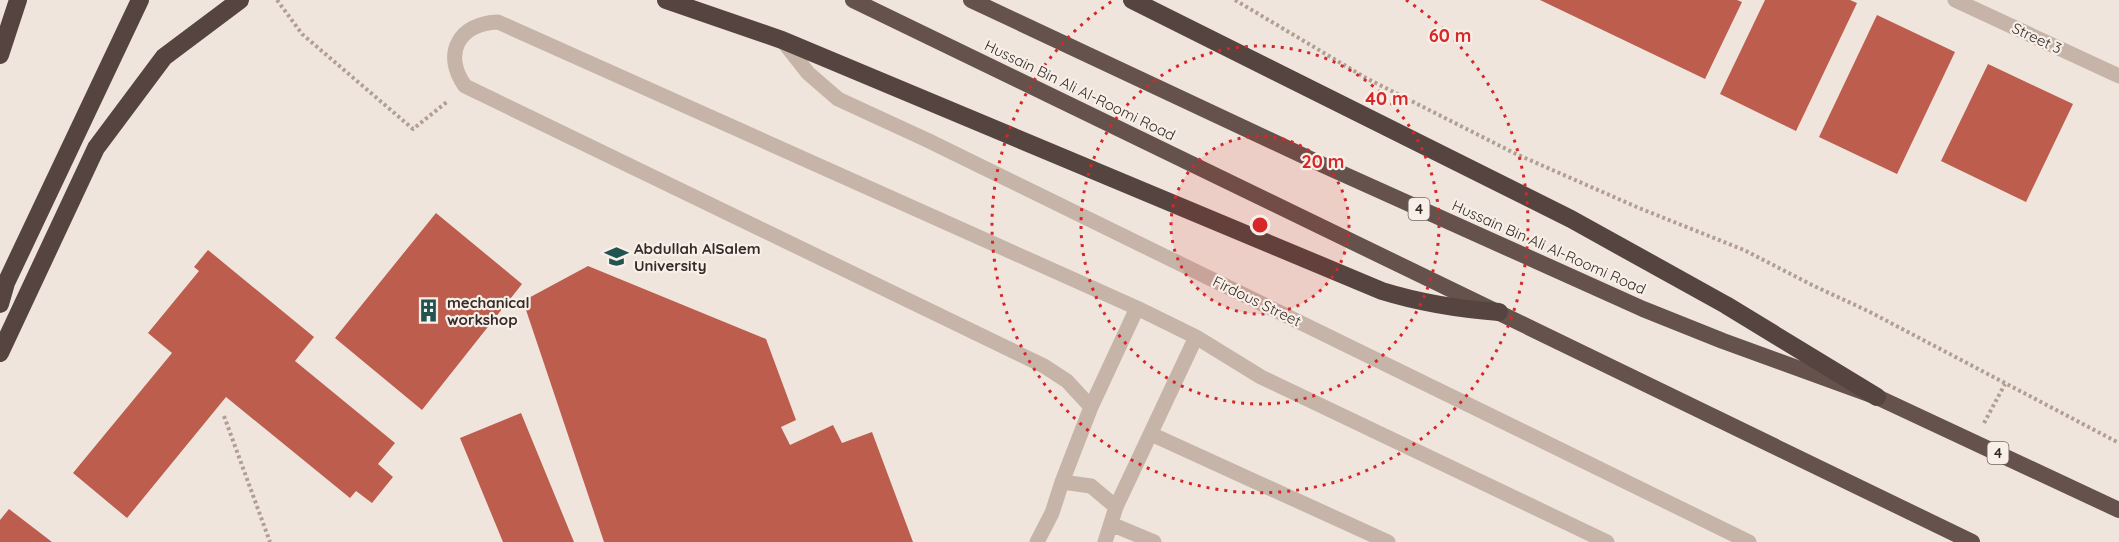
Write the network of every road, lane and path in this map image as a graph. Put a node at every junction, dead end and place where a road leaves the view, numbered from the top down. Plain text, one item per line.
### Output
1 (18, 0) edge
2 (140, 0) edge
3 (240, 0) edge
4 (277, 0) edge
5 (666, 0) edge
6 (853, 0) edge
7 (971, 0) edge
8 (1132, 0) edge
9 (1235, 0) edge
10 (1955, 0) edge
11 (782, 40) junction
12 (0, 55) edge
13 (2119, 76) edge
14 (465, 86) junction
15 (0, 304) edge
16 (1137, 308) junction
17 (1499, 312) junction
18 (1196, 337) junction
19 (0, 353) edge
20 (2005, 384) junction
21 (1877, 397) junction
22 (1091, 407) junction
23 (224, 416) dead end
24 (1151, 434) junction
25 (1974, 442) junction
26 (2119, 442) edge
27 (1062, 482) junction
28 (1116, 507) junction
29 (2119, 510) edge
30 (1111, 525) junction
31 (270, 542) edge
32 (1038, 542) edge
33 (1105, 542) edge
34 (1154, 542) edge
35 (1388, 542) edge
36 (1607, 542) edge
37 (1749, 542) edge
38 (1972, 542) edge

1 - 12 highway
2 - 15 highway
3 - 19 highway
4 - 14 path
5 - 11 highway
6 - 17 highway, Hussain Bin Ali Al-Roomi Road
7 - 21 highway, Hussain Bin Ali Al-Roomi Road / 4
8 - 21 highway
9 - 20 path
10 - 13 street, Street 3
11 - 17 highway
11 - 37 street, Firdous Street
14 - 16 street
14 - 22 street
16 - 18 street
16 - 22 street
17 - 38 highway, Hussain Bin Ali Al-Roomi Road
18 - 24 street
18 - 36 street
20 - 25 path
20 - 26 path
21 - 25 highway, Hussain Bin Ali Al-Roomi Road / 4
22 - 27 street
23 - 31 path
24 - 28 street
24 - 35 street
25 - 29 highway, Hussain Bin Ali Al-Roomi Road / 4
27 - 28 street
27 - 32 street
28 - 30 street
30 - 33 street
30 - 34 street

